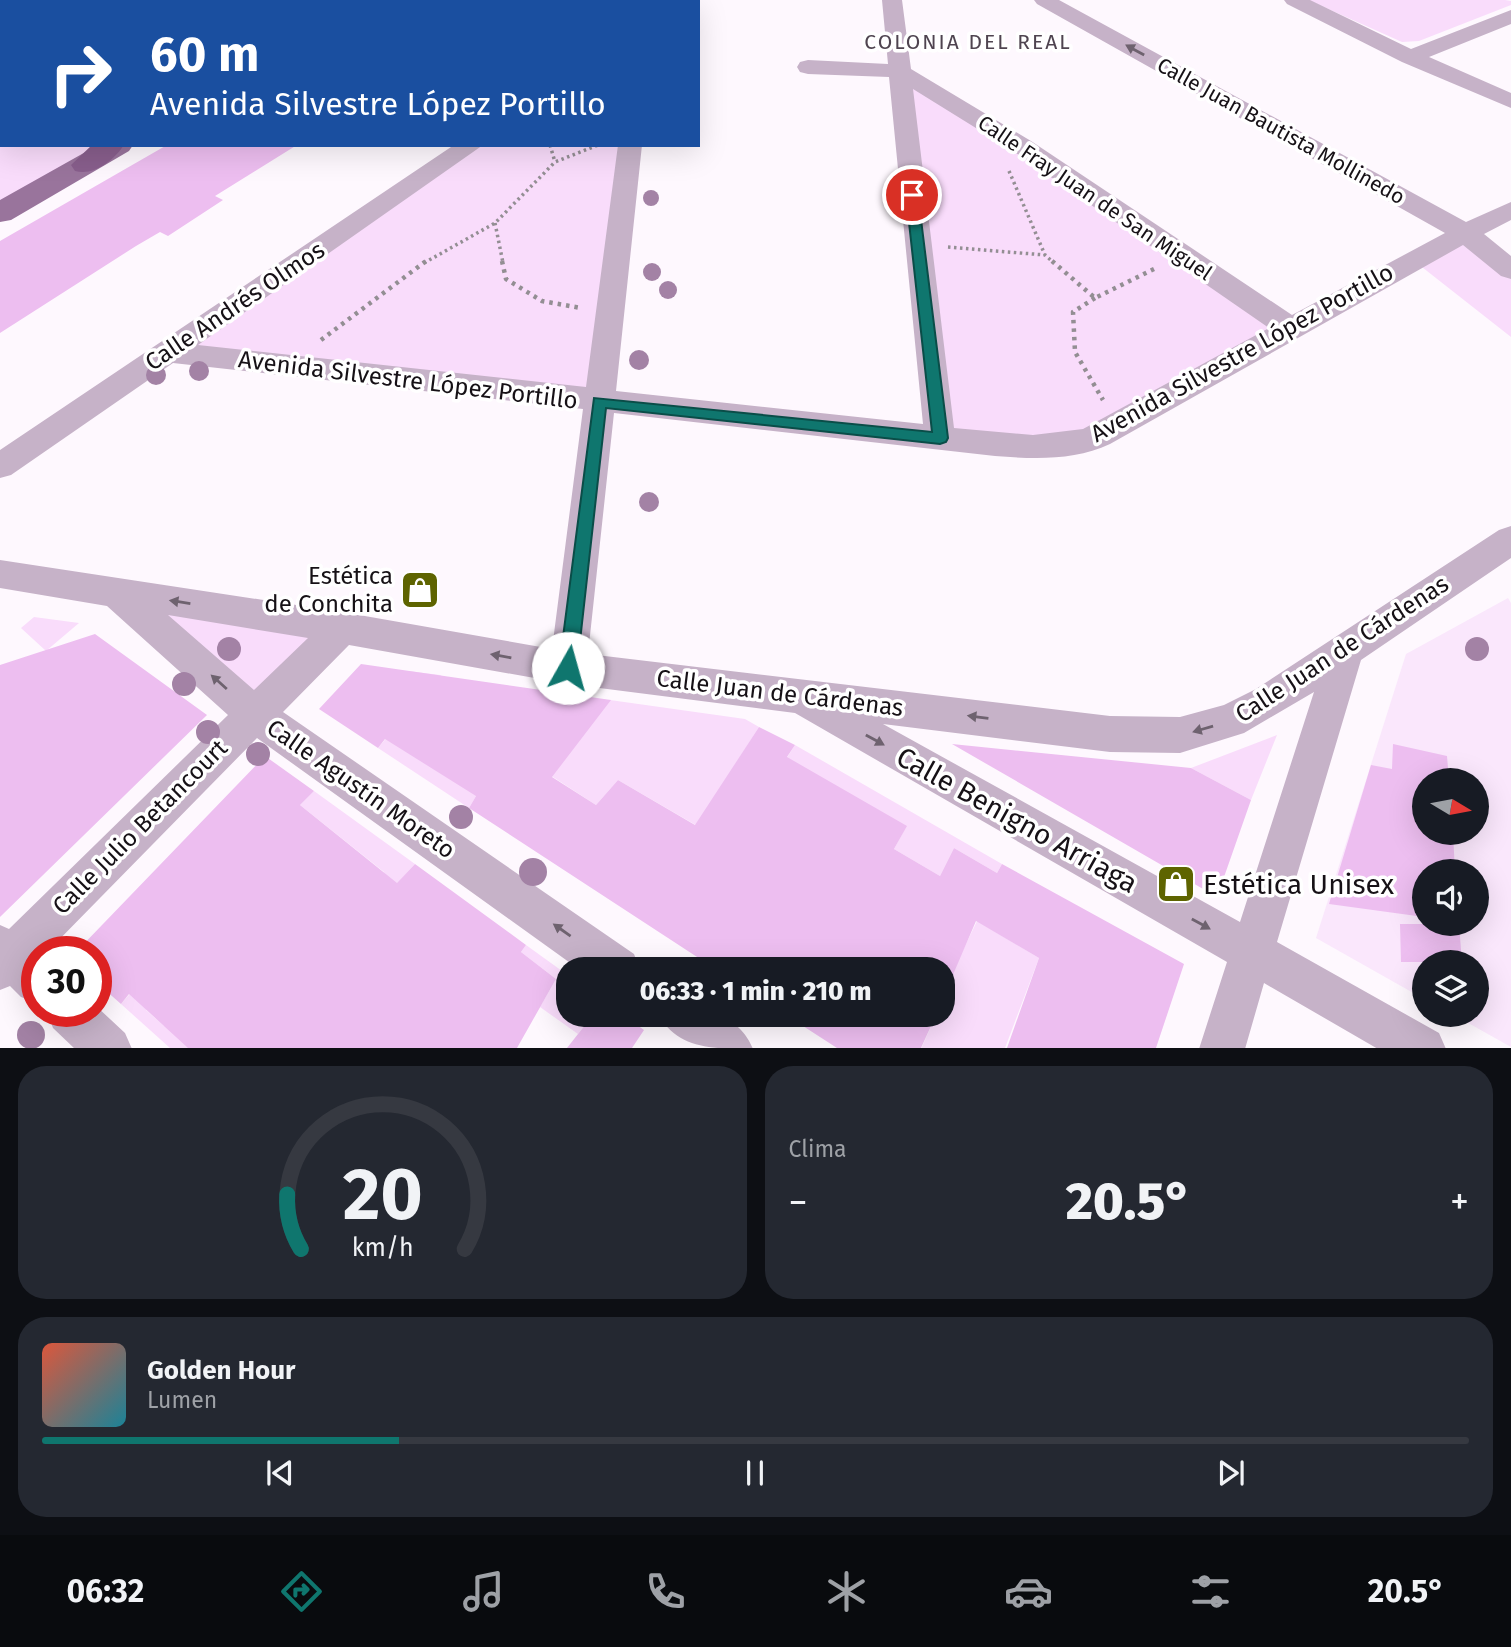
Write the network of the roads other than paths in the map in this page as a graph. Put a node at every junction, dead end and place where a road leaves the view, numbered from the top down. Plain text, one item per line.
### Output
1 (892, 0) edge
2 (1045, 0) edge
3 (1294, 0) edge
4 (1511, 16) edge
5 (1410, 57) junction
6 (808, 67) dead end
7 (899, 71) junction
8 (1511, 101) edge
9 (107, 147) edge
10 (115, 147) edge
11 (468, 147) edge
12 (630, 147) edge
13 (85, 164) junction
14 (1511, 210) edge
15 (0, 212) edge
16 (1464, 232) junction
17 (1511, 270) edge
18 (1290, 328) junction
19 (168, 352) junction
20 (600, 402) junction
21 (940, 438) junction
22 (0, 466) edge
23 (1511, 540) edge
24 (0, 574) edge
25 (116, 592) junction
26 (342, 628) junction
27 (1346, 648) junction
28 (568, 668) junction
29 (794, 694) junction
30 (253, 713) junction
31 (1251, 952) junction
32 (600, 957) edge
33 (12, 963) edge
34 (85, 1027) edge
35 (699, 1027) edge
36 (108, 1048) edge
37 (730, 1048) edge
38 (1223, 1048) edge
39 (1423, 1048) edge

1 - 7 street
16 -> 2 street, Calle Juan Bautista Mollinedo
3 - 5 street
4 - 5 street
5 - 8 street
6 - 7 street
7 - 18 street, Calle Fray Juan de San Miguel
7 - 21 street
9 - 13 highway
10 - 13 main road
11 - 19 street, Calle Andrés Olmos
12 - 20 street
13 - 15 main road
14 - 16 street, Avenida Silvestre López Portillo
16 - 17 street, Calle Juan Bautista Mollinedo
16 - 18 street, Avenida Silvestre López Portillo
18 - 21 street, Avenida Silvestre López Portillo
19 - 20 street, Avenida Silvestre López Portillo
19 - 22 street, Calle Andrés Olmos
20 - 21 street, Avenida Silvestre López Portillo
20 - 28 street
23 - 27 street, Calle Juan de Cárdenas
24 - 25 street, Calle Juan de Cárdenas
26 -> 25 street, Calle Juan de Cárdenas
30 -> 25 street, Calle Agustín Moreto
28 -> 26 street, Calle Juan de Cárdenas
26 - 30 street, Calle Julio Betancourt
27 -> 29 street, Calle Juan de Cárdenas
27 - 31 street
28 - 29 street, Calle Juan de Cárdenas
29 -> 31 street, Calle Benigno Arriaga
32 -> 30 street, Calle Agustín Moreto
30 - 33 street, Calle Julio Betancourt
31 - 38 street
31 - 39 street, Calle Benigno Arriaga
34 - 36 street
35 - 37 street

